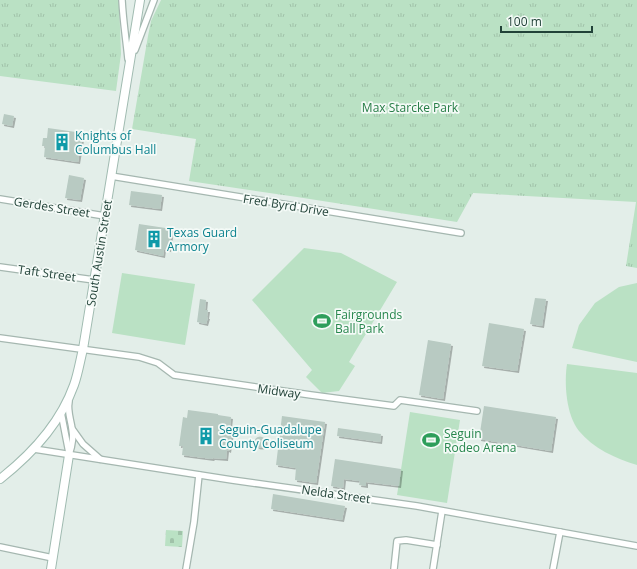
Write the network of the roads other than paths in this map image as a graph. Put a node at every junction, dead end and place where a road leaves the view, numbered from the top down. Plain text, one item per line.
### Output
1 (122, 0) edge
2 (140, 0) edge
3 (154, 0) edge
4 (129, 69) junction
5 (111, 176) junction
6 (0, 199) edge
7 (105, 216) junction
8 (461, 233) dead end
9 (0, 266) edge
10 (94, 280) junction
11 (0, 338) edge
12 (83, 349) junction
13 (69, 396) junction
14 (477, 410) dead end
15 (61, 412) junction
16 (72, 430) junction
17 (34, 449) junction
18 (69, 455) junction
19 (100, 459) junction
20 (199, 475) junction
21 (0, 480) edge
22 (442, 511) junction
23 (560, 532) junction
24 (437, 545) junction
25 (637, 546) edge
26 (0, 547) edge
27 (53, 558) junction
28 (51, 569) edge
29 (186, 569) edge
30 (394, 569) edge
31 (433, 569) edge
32 (553, 569) edge

1 - 4 street
2 - 4 main road, South Austin Street
3 - 4 street
4 - 5 main road, South Austin Street
5 - 7 main road, South Austin Street
5 - 8 street, Fred Byrd Drive
6 - 7 street, Gerdes Street
7 - 10 main road, South Austin Street
9 - 10 street, Taft Street
10 - 12 main road, South Austin Street
11 - 12 street
12 - 13 main road, South Austin Street
12 - 14 street, Midway
13 - 15 main road, South Austin Street
13 - 16 street
15 - 17 main road, South Austin Street
15 - 18 street
16 - 18 street
16 - 19 street
17 - 18 street, Nelda Street
17 - 21 main road, South Austin Street
18 - 19 street, Nelda Street
18 - 27 main road
19 - 20 street, Nelda Street
20 - 22 street, Nelda Street
20 - 29 street
22 - 23 street, Nelda Street
22 - 24 street
23 - 25 street, Nelda Street
23 - 32 street
24 - 30 street
24 - 31 street
26 - 27 street
27 - 28 main road

